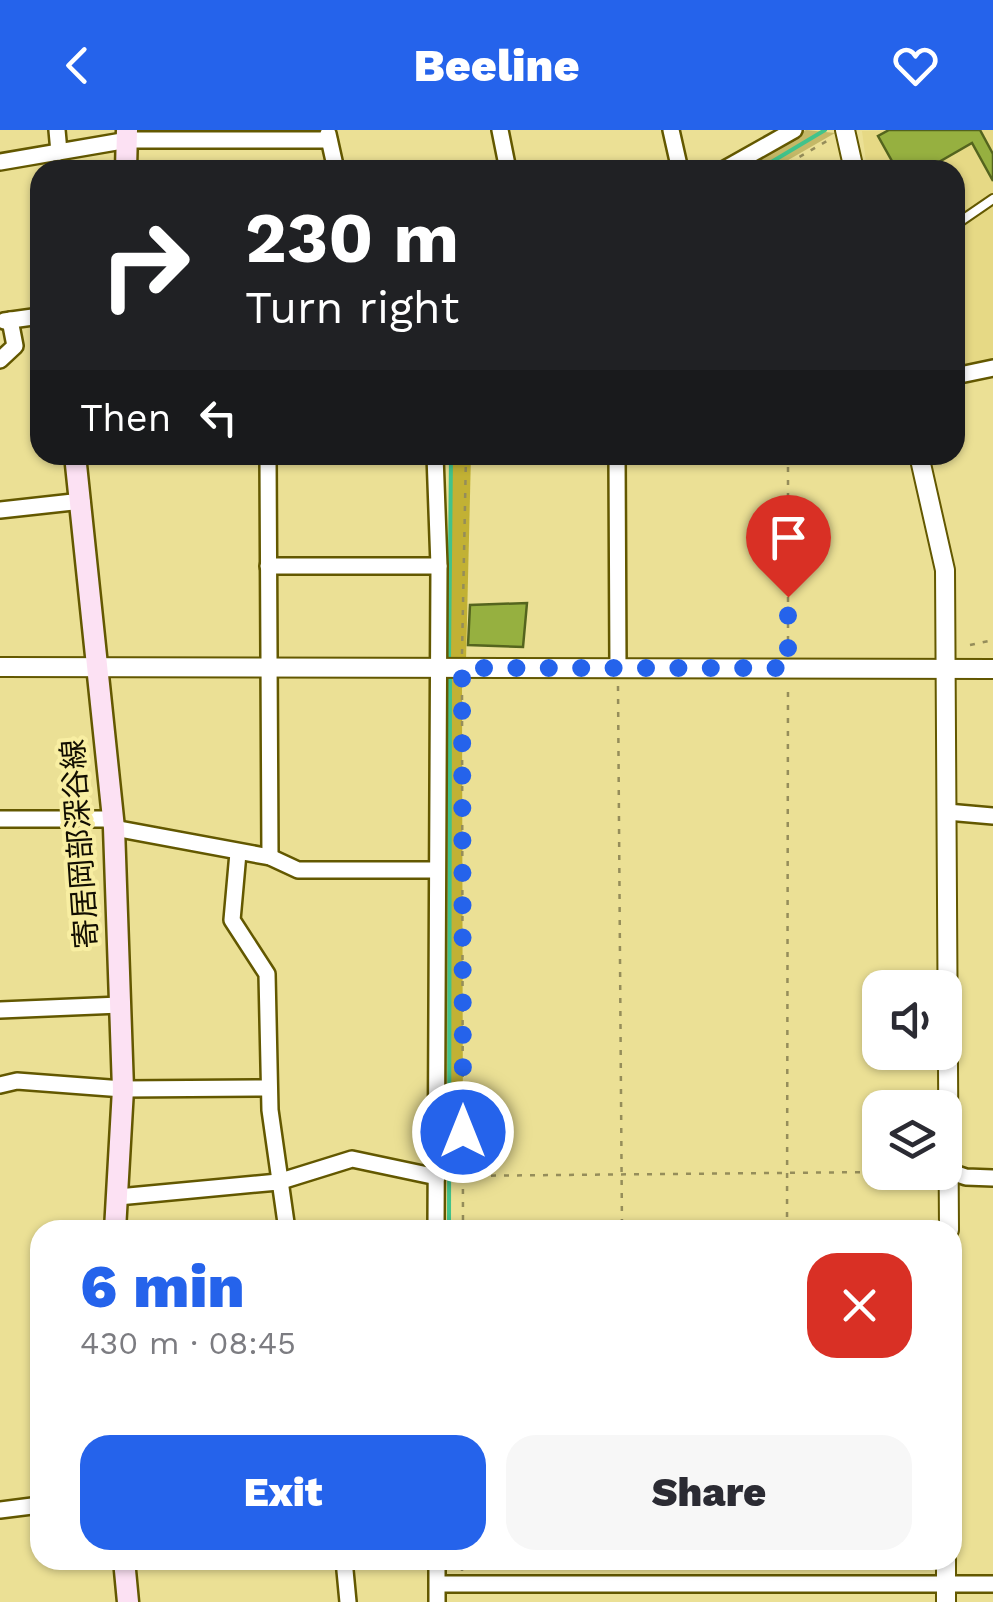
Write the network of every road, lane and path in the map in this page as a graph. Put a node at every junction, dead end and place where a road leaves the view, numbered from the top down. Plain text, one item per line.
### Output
1 (56, 130) edge
2 (500, 130) edge
3 (672, 130) edge
4 (794, 130) edge
5 (845, 130) edge
6 (128, 135) edge
7 (328, 135) edge
8 (59, 152) junction
9 (127, 160) edge
10 (334, 160) edge
11 (506, 160) edge
12 (678, 160) edge
13 (741, 160) edge
14 (794, 160) edge
15 (852, 160) edge
16 (0, 162) edge
17 (993, 199) edge
18 (965, 218) edge
19 (30, 317) edge
20 (5, 321) edge
21 (0, 360) edge
22 (993, 368) edge
23 (965, 374) edge
24 (77, 465) edge
25 (268, 465) edge
26 (435, 465) edge
27 (466, 465) edge
28 (617, 465) edge
29 (788, 465) edge
30 (921, 465) edge
31 (82, 501) junction
32 (0, 510) edge
33 (268, 566) junction
34 (438, 566) junction
35 (993, 640) edge
36 (970, 646) dead end
37 (0, 667) edge
38 (96, 667) junction
39 (436, 668) junction
40 (462, 668) junction
41 (788, 668) junction
42 (618, 669) junction
43 (946, 669) junction
44 (993, 669) edge
45 (267, 670) junction
46 (947, 812) junction
47 (993, 816) edge
48 (0, 819) edge
49 (113, 823) junction
50 (238, 854) junction
51 (270, 857) junction
52 (436, 870) junction
53 (120, 1005) junction
54 (0, 1010) edge
55 (0, 1085) edge
56 (269, 1088) junction
57 (123, 1089) junction
58 (948, 1090) edge
59 (862, 1172) edge
60 (786, 1173) junction
61 (622, 1174) junction
62 (461, 1176) junction
63 (962, 1176) edge
64 (436, 1177) junction
65 (993, 1178) edge
66 (278, 1182) junction
67 (948, 1190) edge
68 (118, 1197) junction
69 (116, 1220) edge
70 (285, 1220) edge
71 (436, 1220) edge
72 (463, 1220) edge
73 (622, 1220) edge
74 (787, 1220) edge
75 (948, 1220) edge
76 (30, 1507) edge
77 (0, 1510) edge
78 (125, 1570) edge
79 (345, 1570) edge
80 (437, 1570) edge
81 (438, 1584) junction
82 (993, 1584) edge
83 (946, 1593) edge
84 (128, 1602) edge
85 (348, 1602) edge
86 (437, 1602) edge

1 - 8 street
2 - 11 street
3 - 12 street
4 - 13 street
5 - 14 path
5 - 15 street
6 - 7 street
6 - 8 street
6 - 9 main road
7 - 10 street
8 - 16 street
17 - 18 lane
19 - 20 street
20 - 21 street
22 - 23 street
24 - 31 main road, 寄居岡部深谷線
25 - 33 street
26 - 34 street
27 - 40 path
28 - 42 street
29 - 41 path
30 - 43 street
31 - 32 street
31 - 38 main road, 寄居岡部深谷線
33 - 34 street
33 - 45 street
34 - 39 street
35 - 36 path
37 - 38 street
38 - 45 street
38 - 49 main road, 寄居岡部深谷線
39 - 40 street
39 - 45 street
39 - 52 street
40 - 42 street
40 - 62 path
41 - 42 street
41 - 43 street
41 - 60 path
42 - 61 path
43 - 44 street
43 - 46 street
45 - 51 street
46 - 47 street
46 - 58 street
48 - 49 street
49 - 50 street
49 - 53 main road, 寄居岡部深谷線
50 - 51 street
50 - 56 street
51 - 52 street
52 - 64 street
53 - 54 street
53 - 57 main road, 寄居岡部深谷線
55 - 57 street
56 - 57 street
56 - 66 street
57 - 68 main road, 寄居岡部深谷線
59 - 60 path
60 - 61 path
60 - 74 path
61 - 62 path
61 - 73 path
62 - 72 path
63 - 65 street
64 - 66 street
64 - 71 street
66 - 68 street
66 - 70 street
67 - 75 street
68 - 69 main road, 寄居岡部深谷線
76 - 77 street
78 - 84 main road
79 - 85 street
80 - 81 street
81 - 83 street
81 - 86 street
82 - 83 street

